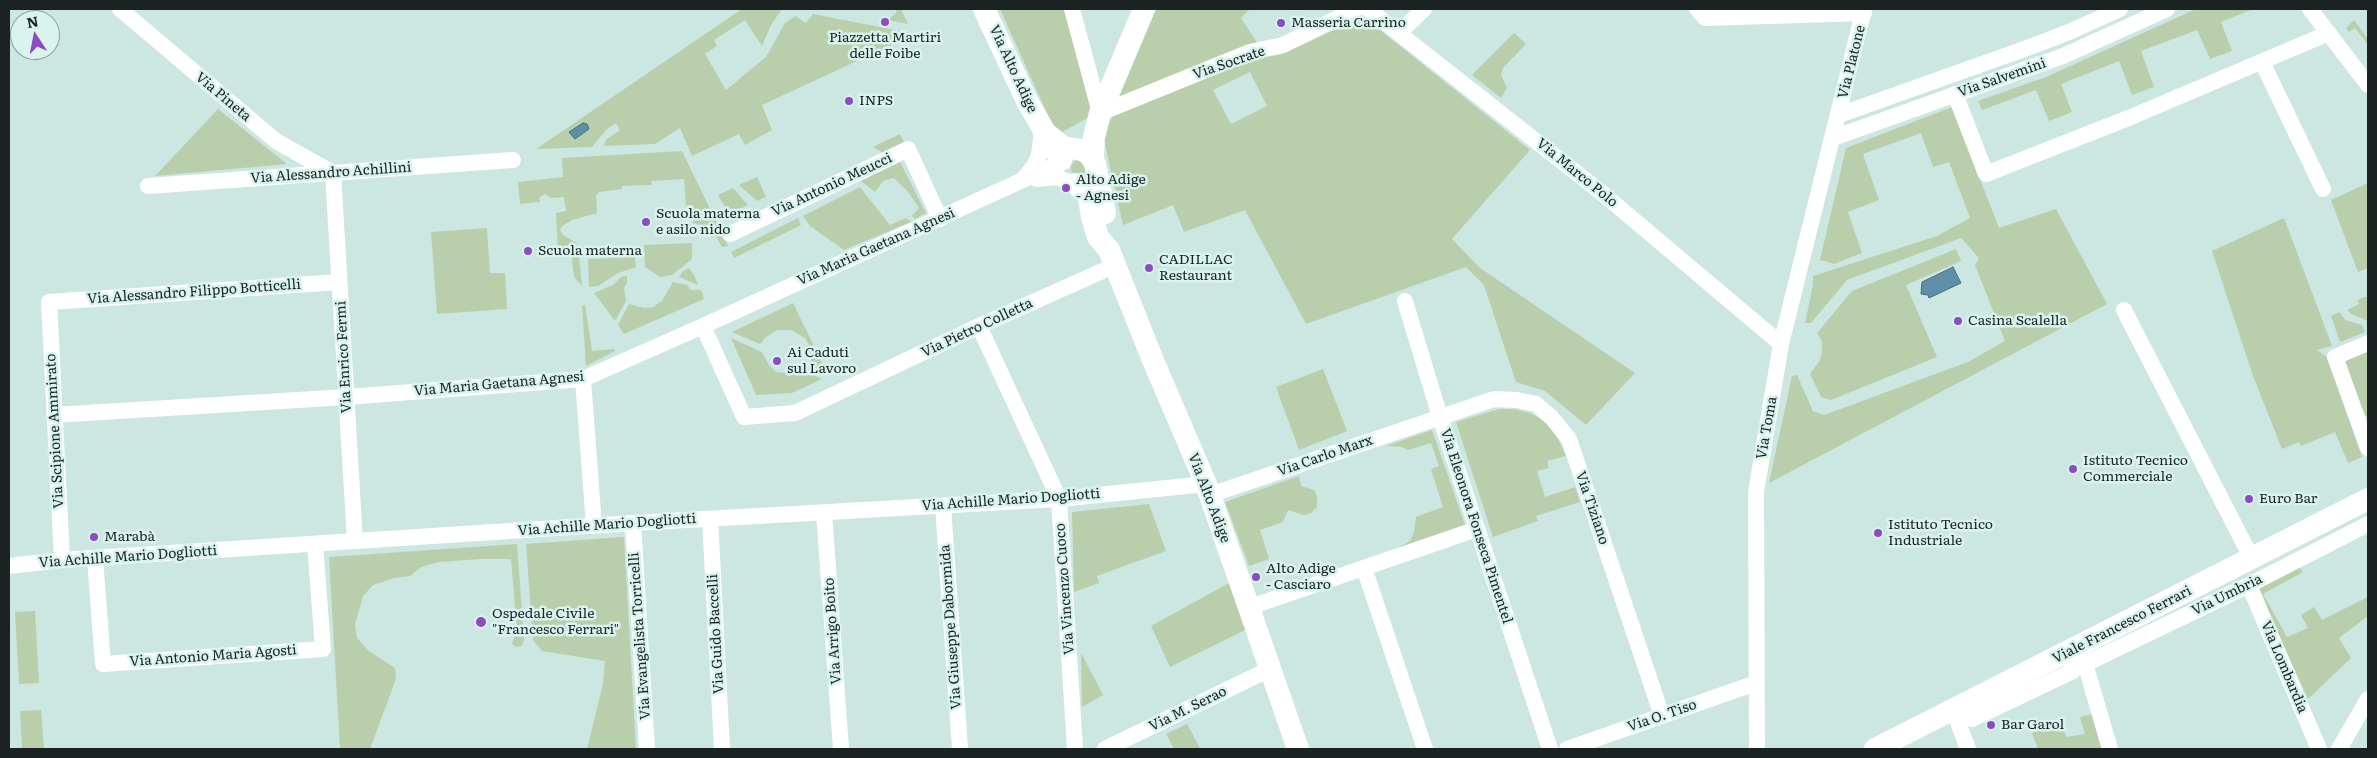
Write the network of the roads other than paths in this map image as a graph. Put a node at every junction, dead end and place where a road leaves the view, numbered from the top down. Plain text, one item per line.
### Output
1 (120, 9) edge
2 (984, 9) edge
3 (1072, 9) edge
4 (1144, 9) edge
5 (1356, 9) edge
6 (1368, 9) edge
7 (1424, 9) edge
8 (1696, 9) edge
9 (2120, 9) edge
10 (2167, 9) edge
11 (2310, 9) edge
12 (1864, 11) edge
13 (1400, 32) junction
14 (2329, 33) junction
15 (2262, 62) junction
16 (2368, 84) edge
17 (1955, 94) junction
18 (1839, 115) junction
19 (1099, 116) junction
20 (1042, 130) junction
21 (1833, 138) junction
22 (1077, 159) junction
23 (513, 160) dead end
24 (333, 173) junction
25 (1023, 180) junction
26 (1073, 184) junction
27 (148, 186) dead end
28 (2323, 188) dead end
29 (940, 219) junction
30 (730, 234) dead end
31 (1113, 258) junction
32 (339, 282) junction
33 (1405, 300) dead end
34 (49, 302) joint
35 (2124, 310) dead end
36 (703, 326) junction
37 (979, 326) junction
38 (2368, 343) edge
39 (1781, 344) junction
40 (583, 379) junction
41 (346, 397) junction
42 (54, 415) junction
43 (1440, 417) junction
44 (2368, 448) edge
45 (1208, 490) junction
46 (1059, 499) junction
47 (2368, 499) edge
48 (943, 506) junction
49 (824, 512) junction
50 (710, 519) junction
51 (633, 523) junction
52 (2368, 524) edge
53 (594, 526) junction
54 (1477, 529) junction
55 (355, 541) junction
56 (315, 544) junction
57 (95, 558) junction
58 (2252, 559) junction
59 (62, 560) junction
60 (9, 566) edge
61 (1364, 568) junction
62 (2249, 585) junction
63 (1250, 606) junction
64 (2078, 653) junction
65 (1270, 669) junction
66 (1756, 683) junction
67 (2368, 699) edge
68 (1960, 706) junction
69 (1662, 716) junction
70 (647, 749) edge
71 (722, 749) edge
72 (841, 749) edge
73 (960, 749) edge
74 (1075, 749) edge
75 (1105, 749) edge
76 (1298, 749) edge
77 (1424, 749) edge
78 (1550, 749) edge
79 (1567, 749) edge
80 (1757, 749) edge
81 (1875, 749) edge
82 (1968, 749) edge
83 (2110, 749) edge
84 (2319, 749) edge
85 (2339, 749) edge

1 - 24 street, Via Pineta
2 - 20 street, Via Alto Adige
3 - 19 street
4 - 19 street
5 - 19 street, Via Socrate
6 - 13 street, Via Marco Polo
7 - 13 street
8 - 12 street
9 - 18 street, Via Salvemini
10 - 17 street, Via Salvemini
11 - 14 street
12 - 18 street, Via Platone
13 - 39 street, Via Marco Polo
14 - 15 street
14 - 16 street
15 - 17 street
15 - 28 street
17 - 21 street, Via Salvemini
18 - 21 street, Via Toma
19 - 22 street
20 - 22 street, Via Alto Adige
20 - 25 street, Via Alto Adige
21 - 39 street, Via Toma
22 - 25 street, Via Maria Gaetana Agnesi
22 - 26 street, Via Alto Adige
22 - 31 street, Via Alto Adige
23 - 24 street, Via Alessandro Achillini
24 - 27 street, Via Alessandro Achillini
24 - 32 street, Via Enrico Fermi
25 - 26 street, Via Maria Gaetana Agnesi
25 - 29 street, Via Maria Gaetana Agnesi
26 - 31 street, Via Alto Adige
29 - 30 street, Via Antonio Meucci
29 - 36 street, Via Maria Gaetana Agnesi
31 - 37 street, Via Pietro Colletta
31 - 45 street, Via Alto Adige
32 - 34 street, Via Alessandro Filippo Botticelli
32 - 41 street, Via Enrico Fermi
33 - 43 street, Via Eleonora Fonseca Pimentel
34 - 42 street, Via Scipione Ammirato
35 - 58 street
36 - 37 street, Via Pietro Colletta
36 - 40 street, Via Maria Gaetana Agnesi
37 - 46 street, Via Vincenzo Cuoco
38 - 44 street
39 - 66 street, Via Toma
40 - 41 street, Via Maria Gaetana Agnesi
40 - 53 street
41 - 42 street, Via Maria Gaetana Agnesi
41 - 55 street, Via Enrico Fermi
42 - 59 street, Via Scipione Ammirato
43 - 45 street, Via Carlo Marx
43 - 54 street, Via Eleonora Fonseca Pimentel
43 - 69 street, Via Tiziano
45 - 46 street, Via Achille Mario Dogliotti
45 - 63 street, Via Alto Adige
46 - 48 street, Via Achille Mario Dogliotti
46 - 74 street, Via Vincenzo Cuoco
47 - 58 street, Viale Francesco Ferrari
48 - 49 street, Via Achille Mario Dogliotti
48 - 73 street, Via Giuseppe Dabormida
49 - 50 street, Via Achille Mario Dogliotti
49 - 72 street, Via Arrigo Boito
50 - 51 street, Via Achille Mario Dogliotti
50 - 71 street, Via Guido Baccelli
51 - 53 street, Via Achille Mario Dogliotti
51 - 70 street, Via Evangelista Torricelli
52 - 62 street, Via Umbria
53 - 55 street, Via Achille Mario Dogliotti
54 - 61 street
54 - 78 street, Via Eleonora Fonseca Pimentel
55 - 56 street, Via Achille Mario Dogliotti
56 - 57 street, Via Achille Mario Dogliotti
56 - 57 street, Via Antonio Maria Agosti
57 - 59 street, Via Achille Mario Dogliotti
58 - 64 street, Viale Francesco Ferrari
59 - 60 street, Via Achille Mario Dogliotti
61 - 63 street
61 - 77 street
62 - 64 street, Via Umbria
62 - 84 street, Via Lombardia
63 - 65 street, Via Alto Adige
64 - 68 street, Viale Francesco Ferrari
64 - 83 street
65 - 75 street, Via M. Serao
65 - 76 street, Via Alto Adige
66 - 69 street, Via O. Tiso
66 - 80 street, Via Toma
67 - 85 street
68 - 81 street, Viale Francesco Ferrari
68 - 82 street
69 - 79 street, Via O. Tiso

